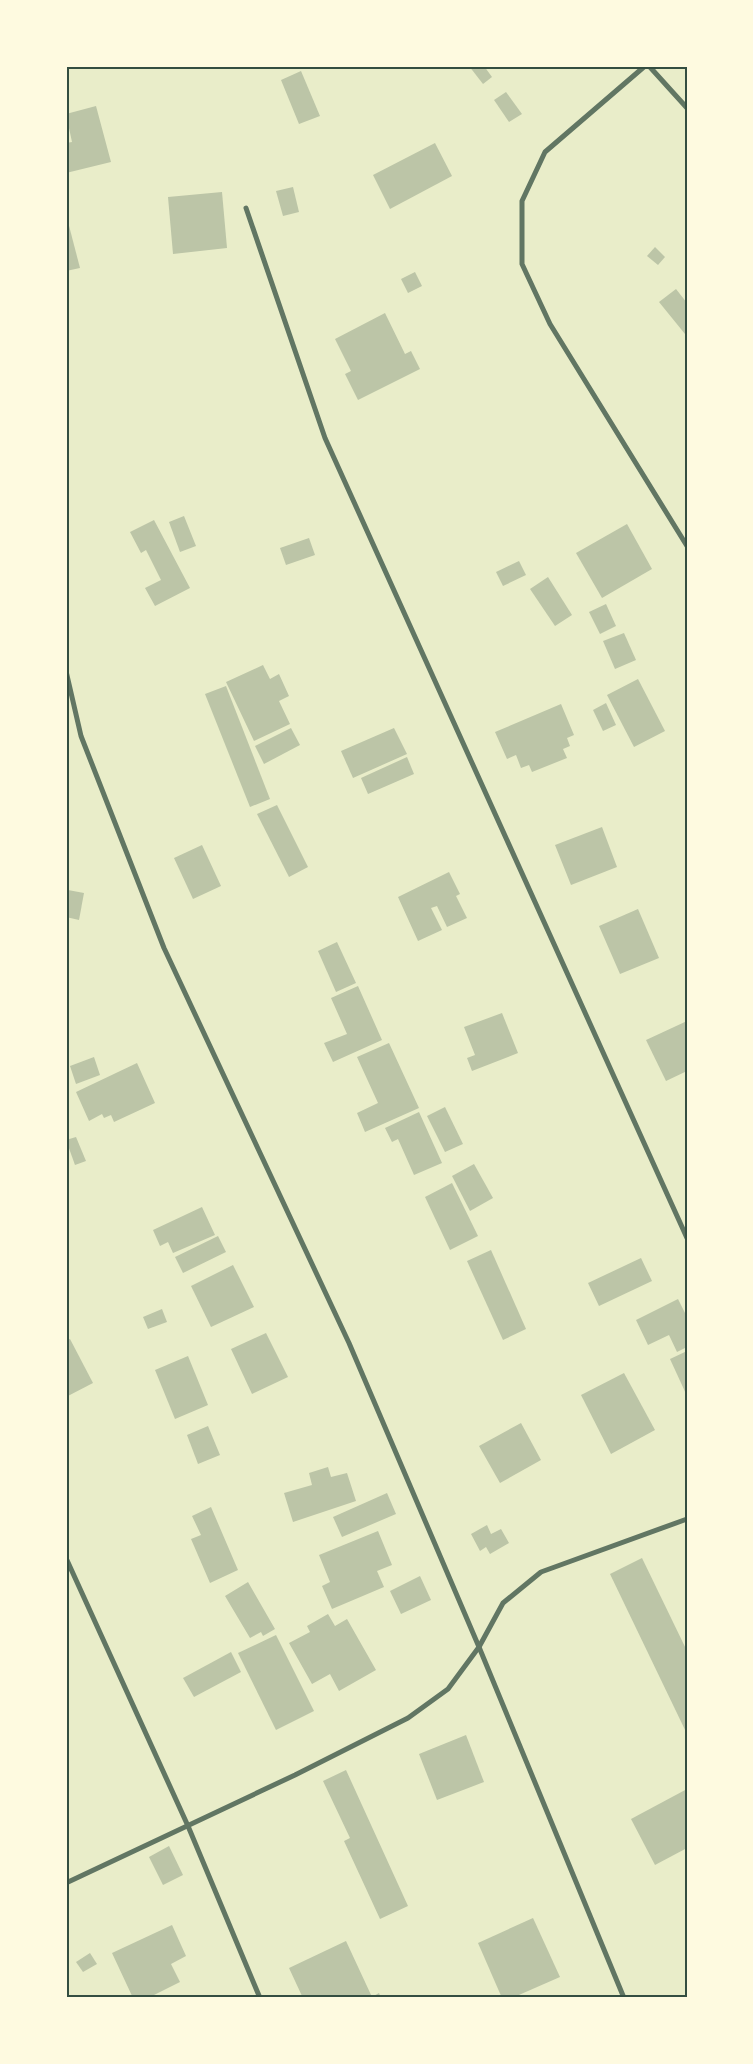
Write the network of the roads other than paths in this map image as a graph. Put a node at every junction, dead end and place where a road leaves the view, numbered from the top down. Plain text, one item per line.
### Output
1 (647, 66) edge
2 (687, 108) edge
3 (246, 208) dead end
4 (687, 546) edge
5 (66, 671) edge
6 (687, 1238) edge
7 (687, 1519) edge
8 (66, 1558) edge
9 (479, 1647) junction
10 (188, 1826) junction
11 (66, 1883) edge
12 (260, 1998) edge
13 (624, 1998) edge

1 - 2 street
1 - 4 street
3 - 6 street
5 - 9 street
7 - 9 street
8 - 10 street
9 - 10 street
9 - 13 street
10 - 11 street
10 - 12 street

